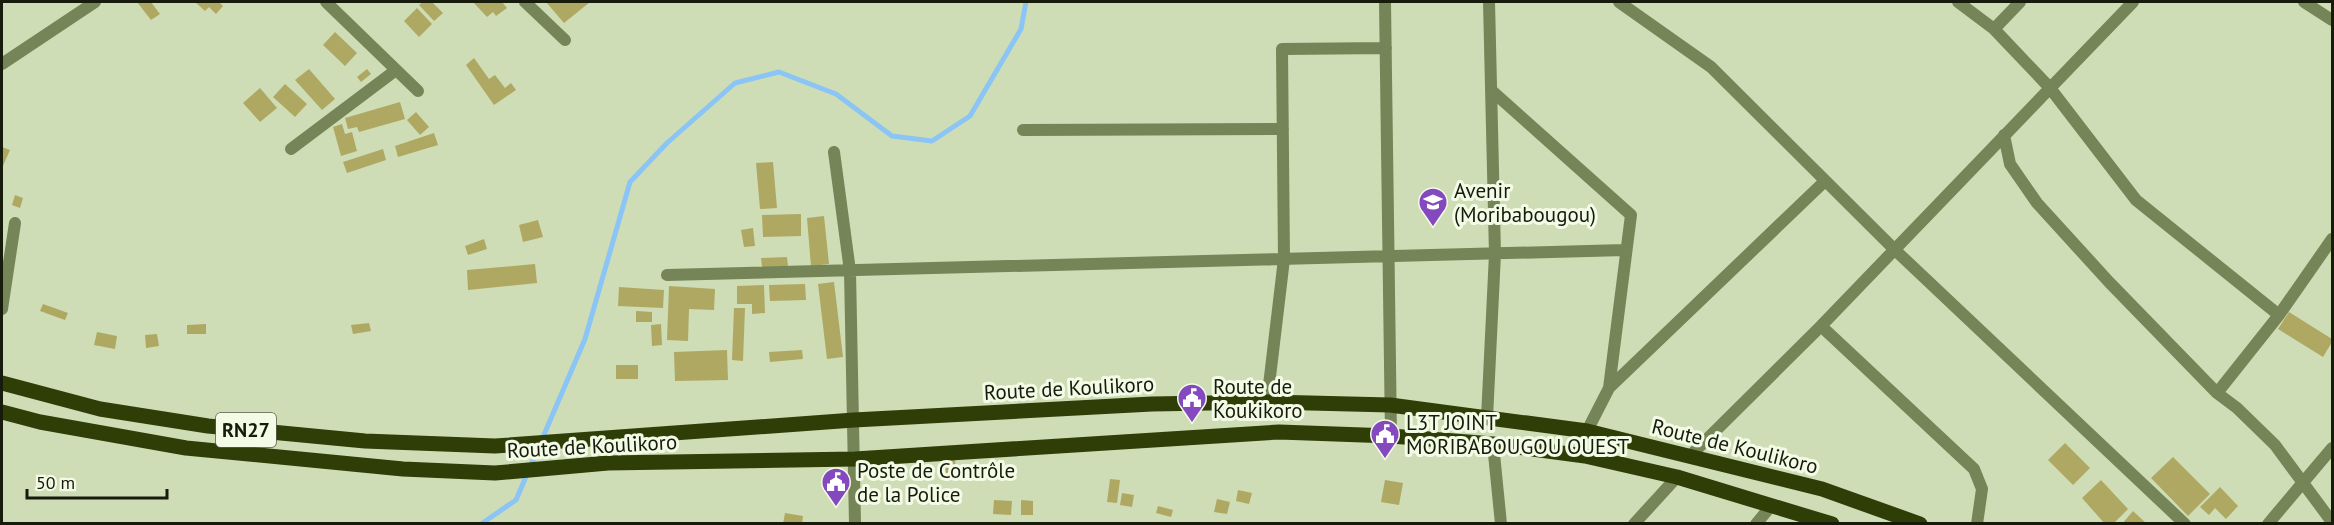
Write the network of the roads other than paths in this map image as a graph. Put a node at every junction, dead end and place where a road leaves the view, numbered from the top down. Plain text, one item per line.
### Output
1 (95, 2) edge
2 (326, 2) edge
3 (525, 2) edge
4 (1385, 2) edge
5 (1489, 2) edge
6 (1619, 2) edge
7 (1958, 2) edge
8 (2020, 2) edge
9 (2133, 2) edge
10 (2304, 2) edge
11 (2332, 20) edge
12 (1994, 29) junction
13 (565, 40) dead end
14 (1386, 48) junction
15 (2, 64) edge
16 (396, 70) junction
17 (2050, 88) junction
18 (1491, 90) junction
19 (418, 91) dead end
20 (1283, 129) junction
21 (1023, 130) dead end
22 (2004, 135) junction
23 (291, 149) dead end
24 (834, 152) dead end
25 (1825, 181) junction
26 (15, 223) dead end
27 (2332, 239) edge
28 (1625, 250) junction
29 (1894, 250) junction
30 (1495, 254) junction
31 (1389, 256) junction
32 (1284, 259) junction
33 (850, 271) junction
34 (667, 275) dead end
35 (2, 309) edge
36 (2279, 315) junction
37 (1821, 326) junction
38 (2, 383) edge
39 (1609, 388) junction
40 (2217, 393) junction
41 (1267, 402) junction
42 (1390, 405) junction
43 (2, 412) edge
44 (1487, 418) junction
45 (854, 420) junction
46 (1587, 431) junction
47 (1391, 436) junction
48 (1493, 444) junction
49 (2332, 448) edge
50 (1690, 456) junction
51 (855, 459) junction
52 (1677, 477) junction
53 (2303, 484) junction
54 (1771, 506) junction
55 (2332, 522) edge
56 (855, 524) edge
57 (1501, 524) edge
58 (1634, 524) edge
59 (1756, 524) edge
60 (1832, 524) edge
61 (1920, 524) edge
62 (1977, 524) edge
63 (2185, 524) edge
64 (2268, 524) edge

1 - 15 street
2 - 16 street
3 - 13 street
4 - 14 street
5 - 18 street
6 - 25 street
7 - 12 street
8 - 12 street
9 - 17 street
10 - 11 street
12 - 17 street
14 - 20 street
14 - 31 street
16 - 19 street
16 - 23 street
17 - 22 street
17 - 36 street
18 - 28 street
18 - 30 street
20 - 21 street
20 - 32 street
22 - 29 street
22 - 40 street
24 - 33 street
25 - 29 street
25 - 39 street
26 - 35 street
27 - 36 street
28 - 30 street
28 - 39 street
29 - 37 street
29 - 63 street
30 - 31 street
30 - 44 street
31 - 32 street
31 - 42 street
32 - 33 street
32 - 41 street
33 - 34 street
33 - 45 street
36 - 40 street
37 - 50 street
37 - 62 street
38 - 45 main road, Route de Koulikoro / RN27
39 - 46 street
40 - 53 street
41 - 42 main road, Route de Koulikoro / RN27
41 - 45 main road, Route de Koulikoro / RN27
42 - 44 main road, Route de Koulikoro / RN27
42 - 47 street
43 - 51 main road, Route de Koulikoro / RN27
44 - 46 main road, Route de Koulikoro / RN27
45 - 51 street
46 - 50 main road, Route de Koulikoro / RN27
47 - 48 main road, Route de Koulikoro / RN27
47 - 51 main road, Route de Koulikoro / RN27
48 - 52 main road, Route de Koulikoro / RN27
48 - 57 street
49 - 53 street
50 - 61 main road, Route de Koulikoro / RN27
51 - 56 street
52 - 54 main road, Route de Koulikoro / RN27
52 - 58 street
53 - 55 street
53 - 64 street
54 - 59 street
54 - 60 main road, Route de Koulikoro / RN27

